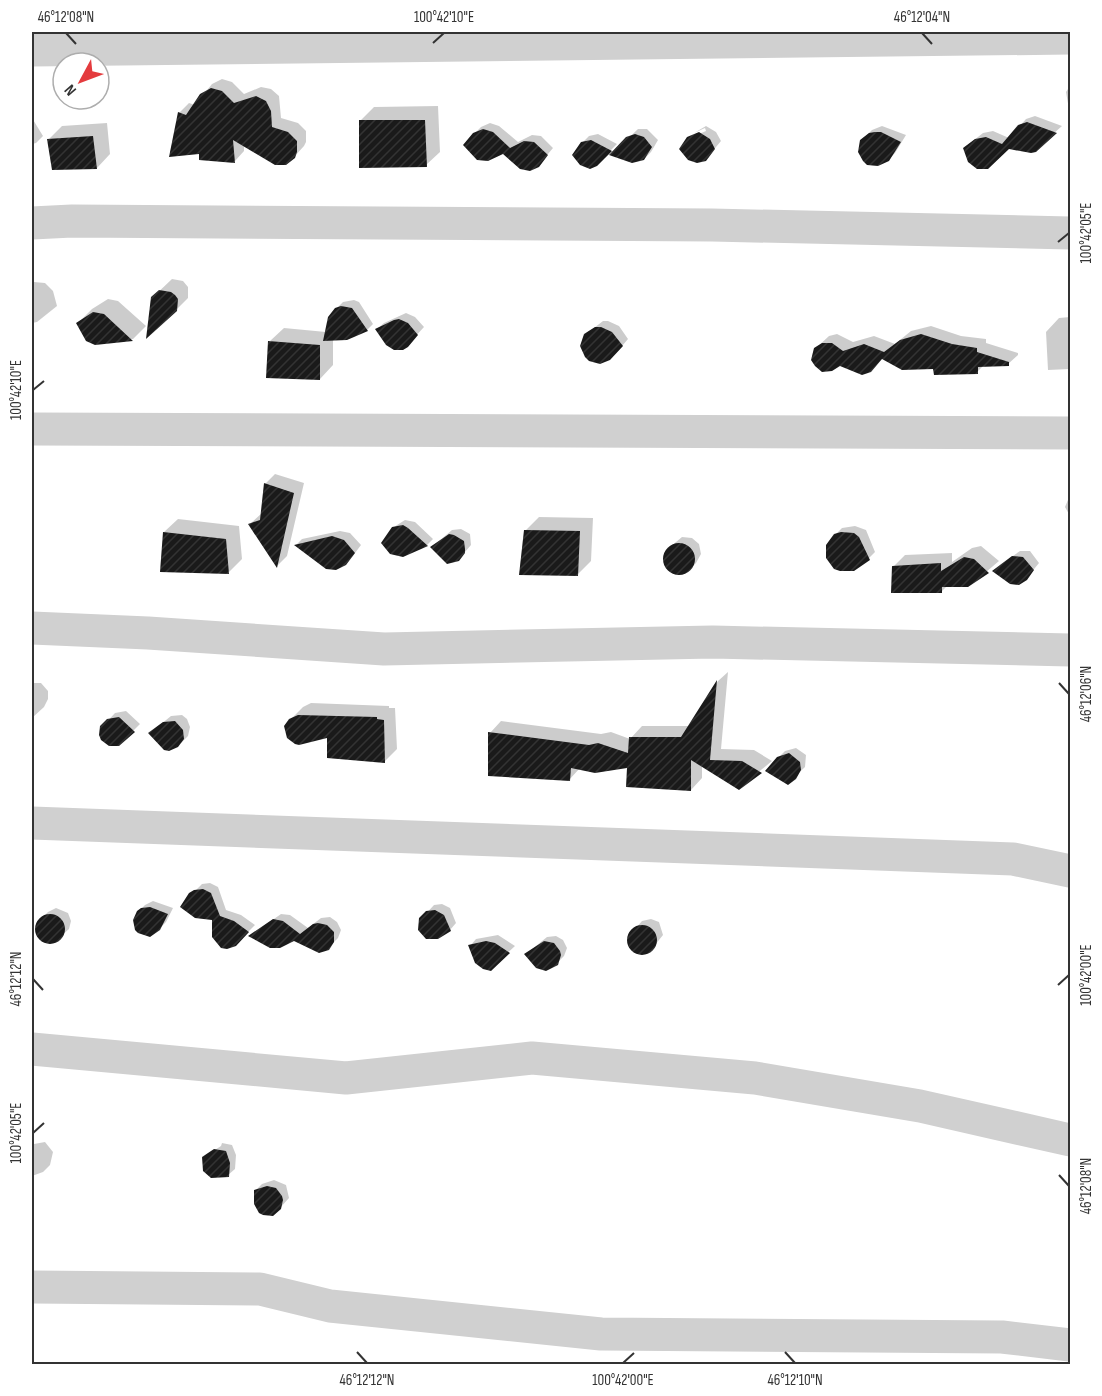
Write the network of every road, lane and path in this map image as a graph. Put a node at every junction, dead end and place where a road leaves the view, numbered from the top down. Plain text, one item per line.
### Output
1 (1071, 38) edge
2 (32, 50) edge
3 (32, 223) edge
4 (1071, 233) edge
5 (32, 429) edge
6 (1071, 433) edge
7 (32, 628) edge
8 (1071, 650) edge
9 (32, 823) edge
10 (1071, 871) edge
11 (32, 1049) edge
12 (1071, 1140) edge
13 (32, 1287) edge
14 (1071, 1345) edge

1 - 2 street
3 - 4 street
5 - 6 street
7 - 8 street
9 - 10 street
11 - 12 street
13 - 14 street

